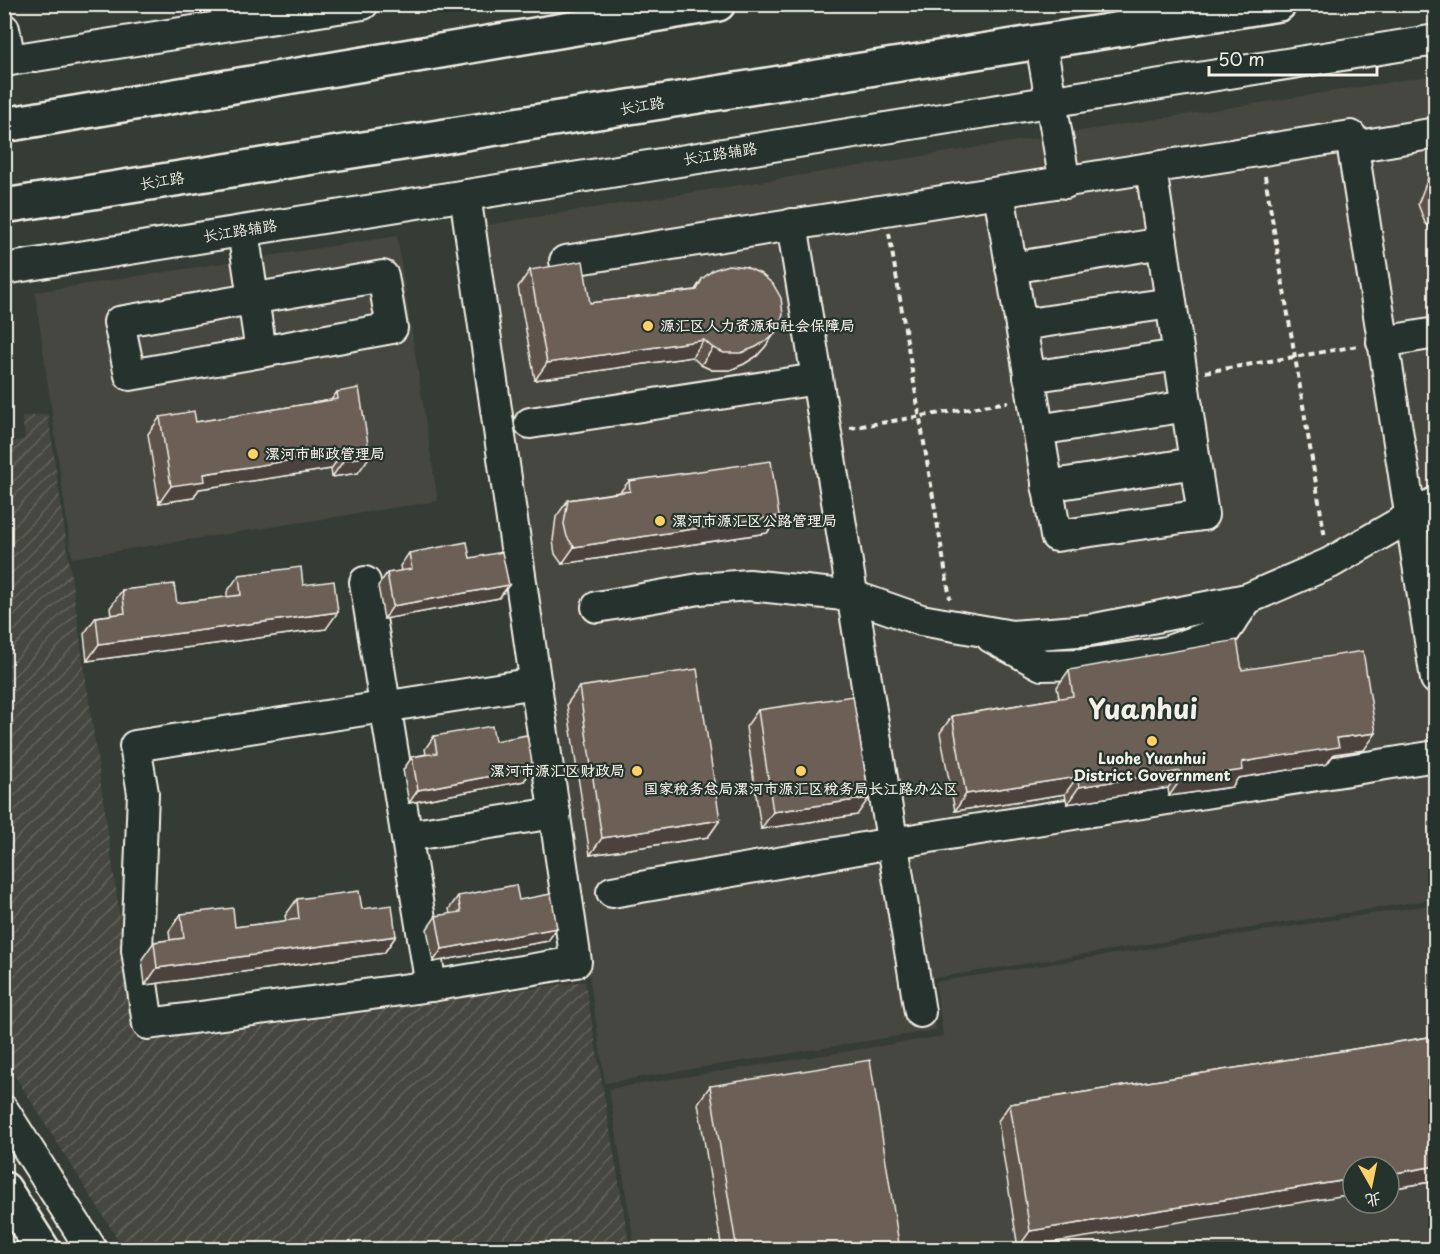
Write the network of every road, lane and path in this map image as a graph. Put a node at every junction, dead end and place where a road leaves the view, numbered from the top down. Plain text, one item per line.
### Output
1 (363, 4) edge
2 (718, 4) edge
3 (1279, 4) edge
4 (4, 29) edge
5 (1436, 40) edge
6 (1041, 43) junction
7 (7, 60) edge
8 (1051, 102) junction
9 (4, 125) edge
10 (1436, 133) edge
11 (1353, 147) junction
12 (1261, 151) junction
13 (1151, 168) junction
14 (1065, 183) junction
15 (999, 193) junction
16 (465, 195) junction
17 (4, 206) edge
18 (885, 211) junction
19 (792, 224) junction
20 (243, 231) junction
21 (1162, 243) junction
22 (565, 261) dead end
23 (1011, 267) junction
24 (4, 268) edge
25 (252, 299) junction
26 (1171, 303) junction
27 (1021, 325) junction
28 (1436, 333) edge
29 (1382, 342) junction
30 (261, 352) junction
31 (1295, 358) junction
32 (1181, 365) junction
33 (817, 379) junction
34 (1031, 388) junction
35 (1187, 406) junction
36 (920, 417) junction
37 (530, 423) dead end
38 (1038, 430) junction
39 (826, 432) junction
40 (1195, 463) junction
41 (1047, 486) junction
42 (1436, 502) edge
43 (1410, 518) junction
44 (1330, 563) junction
45 (365, 582) dead end
46 (853, 596) junction
47 (597, 607) dead end
48 (968, 628) junction
49 (1436, 679) edge
50 (536, 683) junction
51 (385, 707) junction
52 (1436, 756) edge
53 (555, 813) junction
54 (406, 836) junction
55 (892, 843) junction
56 (612, 892) dead end
57 (431, 986) junction
58 (920, 1012) dead end
59 (4, 1111) edge
60 (4, 1189) edge
61 (43, 1250) edge
62 (92, 1250) edge

1 - 7 street
2 - 9 main road
3 - 6 main road, 长江路
4 - 7 street
5 - 8 street, 长江路辅路
6 - 8 street
6 - 17 main road, 长江路
8 - 14 street
8 - 16 street, 长江路辅路
10 - 11 street
11 - 12 street
11 - 29 street
12 - 13 street
12 - 31 path
13 - 14 street
13 - 21 street
14 - 15 street
15 - 18 street
15 - 23 street
16 - 20 street, 长江路辅路
16 - 50 street
18 - 19 street
18 - 36 path
19 - 22 street
19 - 33 street
20 - 24 street, 长江路辅路
20 - 25 street
21 - 23 street
21 - 26 street
23 - 27 street
25 - 30 street
25 - 30 street
25 - 30 street
26 - 27 street
26 - 32 street
27 - 34 street
28 - 29 street
29 - 31 path
29 - 43 street
31 - 32 path
31 - 44 path
32 - 34 street
32 - 35 street
33 - 37 street
33 - 39 street
34 - 36 path
34 - 38 street
35 - 38 street
35 - 40 street
36 - 39 path
36 - 48 path
38 - 41 street
39 - 46 street
40 - 41 street
40 - 41 street
42 - 43 street
43 - 44 street
43 - 49 street
44 - 48 street
45 - 51 street
46 - 47 street
46 - 48 street
46 - 55 street
50 - 51 street
50 - 53 street
51 - 54 street
51 - 57 street
52 - 55 street
53 - 54 street
53 - 57 street
54 - 57 street
55 - 56 street
55 - 58 street
59 - 62 street
60 - 61 main road

